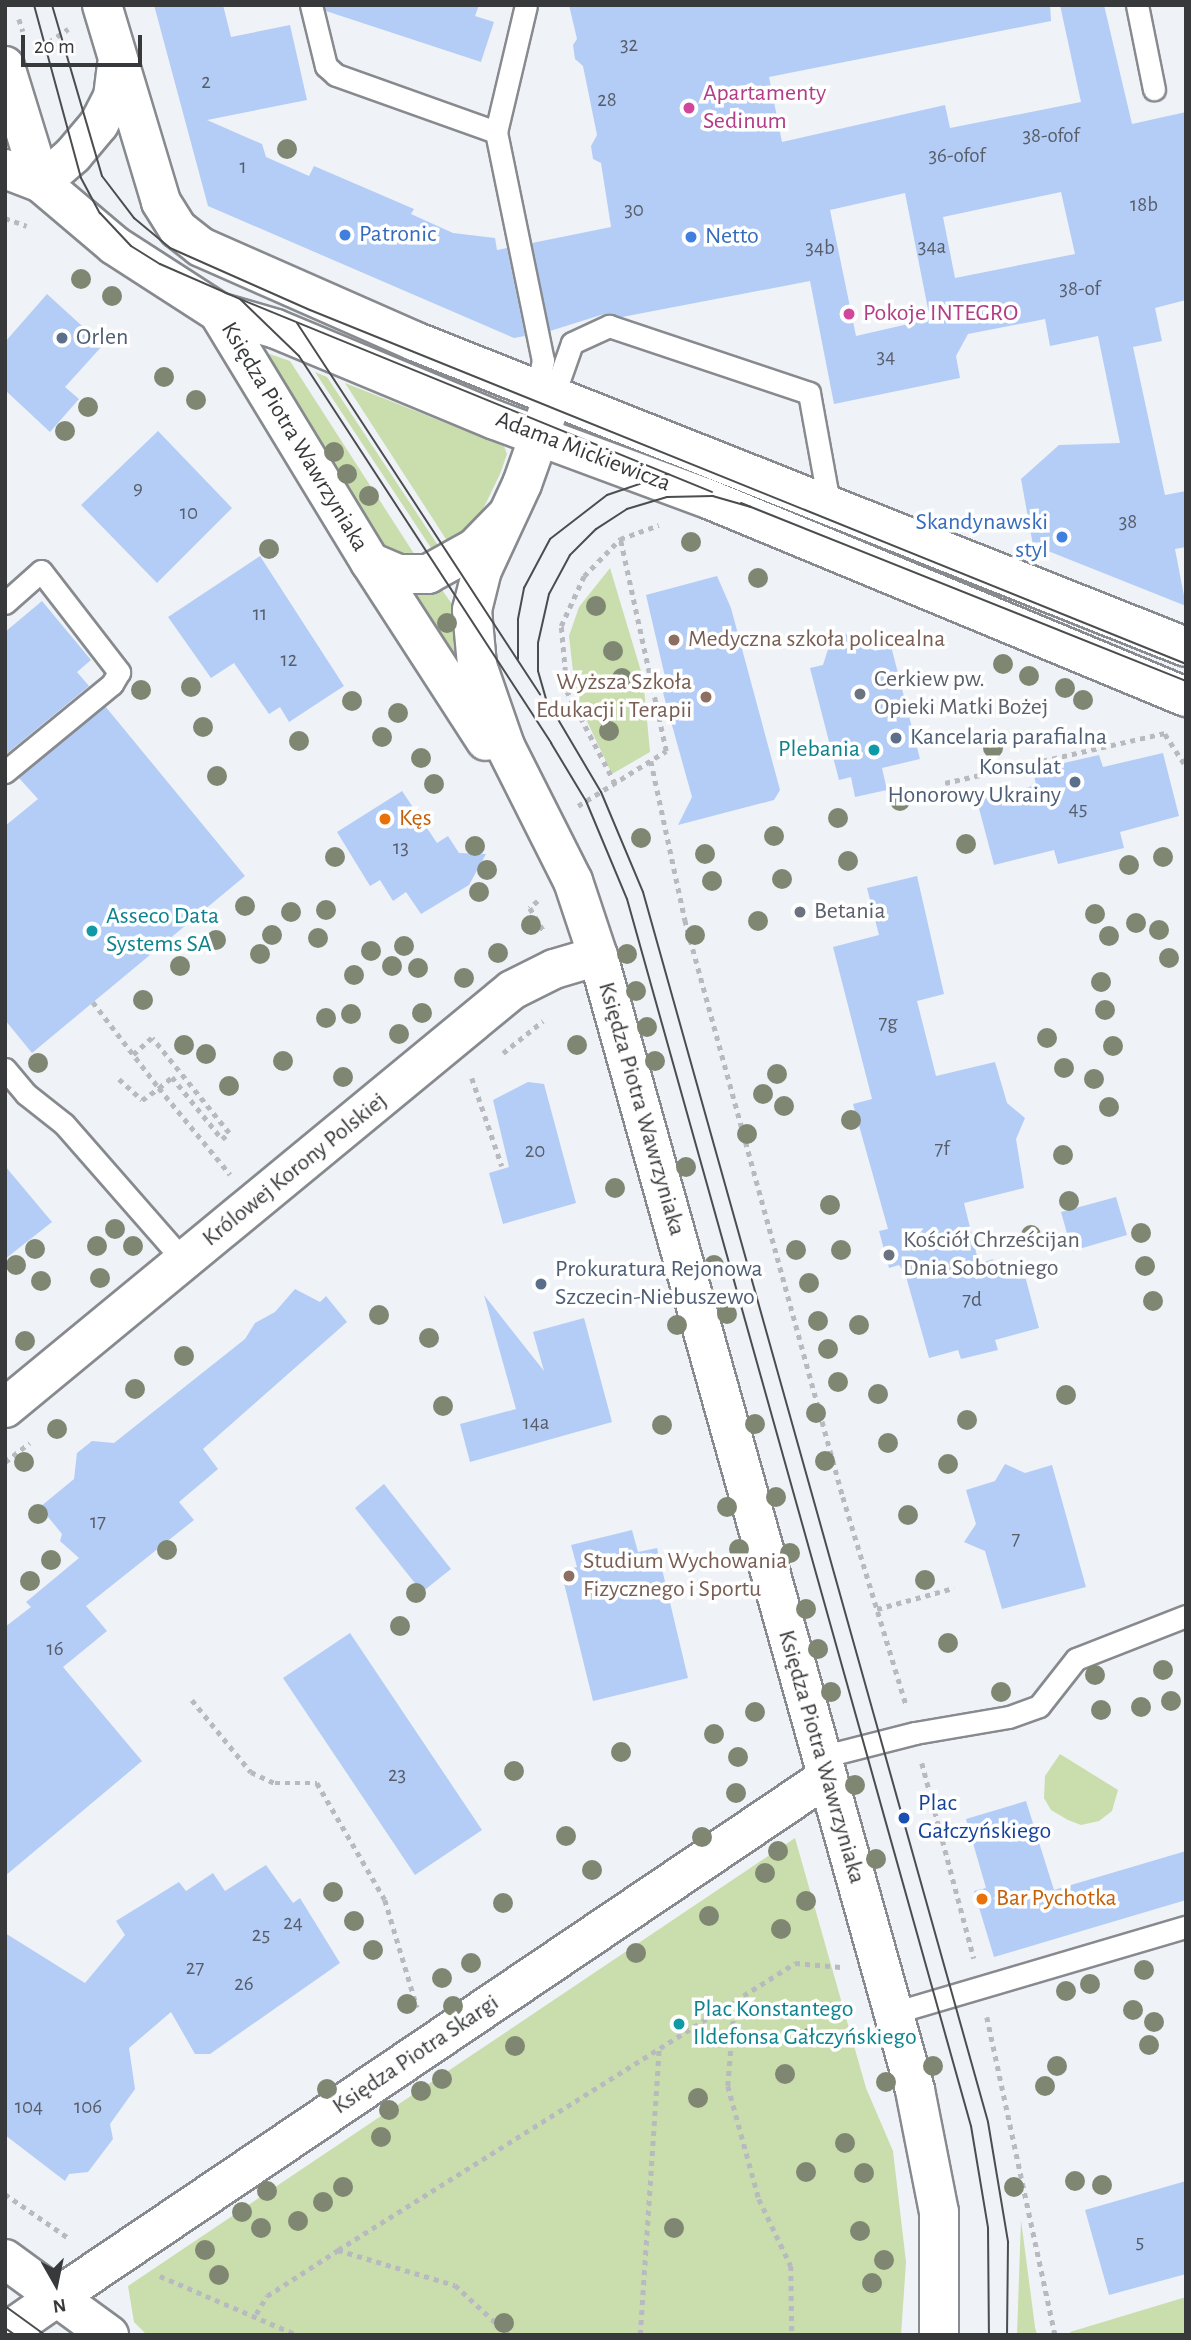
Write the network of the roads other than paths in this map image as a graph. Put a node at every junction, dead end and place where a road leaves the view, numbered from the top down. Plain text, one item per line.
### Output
1 (311, 5) edge
2 (526, 5) edge
3 (1137, 5) edge
4 (88, 15) edge
5 (115, 53) junction
6 (17, 60) edge
7 (1154, 89) dead end
8 (496, 132) junction
9 (5, 169) edge
10 (41, 183) junction
11 (218, 312) junction
12 (545, 394) junction
13 (540, 436) junction
14 (830, 508) junction
15 (508, 512) junction
16 (370, 562) junction
17 (5, 603) edge
18 (1186, 647) edge
19 (1177, 710) edge
20 (5, 772) edge
21 (556, 820) junction
22 (598, 956) junction
23 (5, 1069) edge
24 (184, 1261) junction
25 (5, 1408) edge
26 (1186, 1616) edge
27 (824, 1767) junction
28 (1186, 1927) edge
29 (893, 2013) junction
30 (5, 2259) edge
31 (57, 2297) junction
32 (5, 2333) edge
33 (109, 2335) edge
34 (939, 2335) edge

1 - 8 lane
2 - 8 lane
3 - 7 lane
4 - 5 street
5 - 10 street
5 - 12 street, Adama Mickiewicza
6 - 10 street
8 - 12 lane
9 - 10 street, Adama Mickiewicza
10 - 11 street, Adama Mickiewicza
11 - 13 street, Adama Mickiewicza
11 - 16 street, Księdza Piotra Wawrzyniaka
12 - 13 street, Księdza Piotra Wawrzyniaka
12 - 14 street, Adama Mickiewicza
12 - 14 lane
13 - 15 street, Księdza Piotra Wawrzyniaka
13 - 19 street, Adama Mickiewicza
14 - 18 street, Adama Mickiewicza
15 - 16 street, Księdza Piotra Wawrzyniaka
15 - 21 street, Księdza Piotra Wawrzyniaka
16 - 21 street, Księdza Piotra Wawrzyniaka
17 - 20 lane
21 - 22 street, Księdza Piotra Wawrzyniaka
22 - 24 street, Królowej Korony Polskiej
22 - 27 street, Księdza Piotra Wawrzyniaka
23 - 24 lane
24 - 25 street, Królowej Korony Polskiej
26 - 27 lane
27 - 29 street, Księdza Piotra Wawrzyniaka
27 - 31 street, Księdza Piotra Skargi
28 - 29 lane
29 - 34 street, Księdza Piotra Wawrzyniaka
30 - 31 street
31 - 32 street, Księdza Piotra Skargi
31 - 33 street

